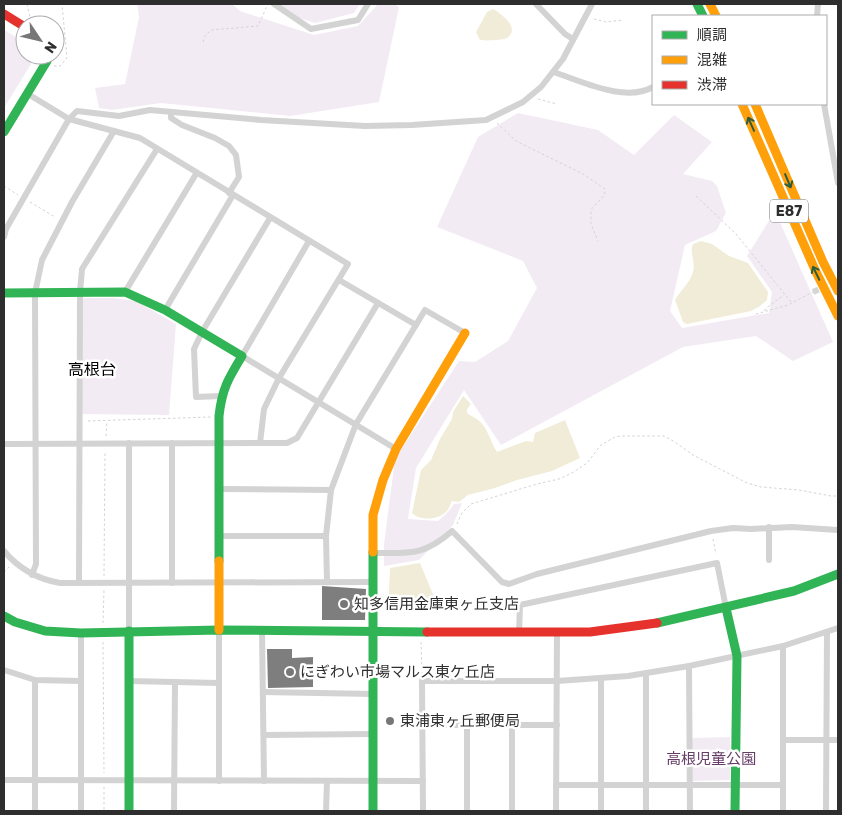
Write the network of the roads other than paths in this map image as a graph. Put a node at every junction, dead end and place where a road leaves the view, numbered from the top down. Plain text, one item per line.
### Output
1 (274, 4) edge
2 (368, 4) edge
3 (536, 4) edge
4 (592, 4) edge
5 (696, 4) edge
6 (4, 14) edge
7 (702, 15) edge
8 (15, 20) edge
9 (573, 39) junction
10 (43, 65) edge
11 (552, 72) junction
12 (652, 88) edge
13 (28, 94) junction
14 (742, 105) edge
15 (755, 105) edge
16 (824, 105) edge
17 (171, 112) junction
18 (69, 119) junction
19 (114, 131) junction
20 (4, 132) edge
21 (156, 149) junction
22 (196, 174) junction
23 (838, 178) edge
24 (231, 194) junction
25 (270, 218) junction
26 (4, 237) edge
27 (309, 241) junction
28 (339, 280) junction
29 (838, 291) edge
30 (80, 292) junction
31 (125, 292) junction
32 (4, 293) edge
33 (35, 293) junction
34 (378, 303) junction
35 (165, 310) junction
36 (838, 316) edge
37 (416, 325) junction
38 (202, 332) junction
39 (465, 333) joint
40 (242, 356) junction
41 (279, 378) junction
42 (221, 396) junction
43 (318, 402) junction
44 (356, 424) junction
45 (129, 443) junction
46 (172, 443) junction
47 (219, 443) junction
48 (260, 443) junction
49 (4, 444) edge
50 (36, 444) junction
51 (79, 444) junction
52 (396, 449) junction
53 (219, 489) junction
54 (331, 490) junction
55 (770, 527) junction
56 (838, 530) edge
57 (219, 536) junction
58 (326, 536) junction
59 (4, 551) edge
60 (374, 553) junction
61 (769, 560) dead end
62 (838, 574) edge
63 (32, 576) junction
64 (327, 582) junction
65 (373, 582) junction
66 (79, 583) junction
67 (128, 583) junction
68 (172, 583) junction
69 (219, 583) junction
70 (726, 608) junction
71 (4, 616) edge
72 (838, 628) edge
73 (219, 630) junction
74 (262, 630) junction
75 (129, 631) junction
76 (374, 632) junction
77 (827, 632) junction
78 (81, 633) junction
79 (518, 633) junction
80 (557, 633) junction
81 (783, 646) junction
82 (737, 656) junction
83 (689, 666) junction
84 (4, 670) edge
85 (646, 674) junction
86 (601, 679) junction
87 (35, 680) junction
88 (81, 681) junction
89 (129, 681) junction
90 (557, 681) junction
91 (175, 682) junction
92 (219, 683) junction
93 (263, 692) junction
94 (373, 694) junction
95 (422, 725) junction
96 (467, 725) junction
97 (512, 725) junction
98 (557, 725) junction
99 (264, 734) junction
100 (374, 734) junction
101 (782, 740) junction
102 (826, 740) junction
103 (838, 740) edge
104 (4, 780) edge
105 (35, 780) junction
106 (81, 780) junction
107 (129, 780) junction
108 (174, 780) junction
109 (219, 781) junction
110 (264, 781) junction
111 (327, 781) junction
112 (373, 781) junction
113 (423, 781) junction
114 (556, 785) junction
115 (601, 785) junction
116 (646, 785) junction
117 (690, 785) junction
118 (735, 785) junction
119 (782, 785) junction
120 (36, 811) edge
121 (81, 811) edge
122 (129, 811) edge
123 (174, 811) edge
124 (326, 811) edge
125 (373, 811) edge
126 (423, 811) edge
127 (467, 811) edge
128 (512, 811) edge
129 (556, 811) edge
130 (601, 811) edge
131 (646, 811) edge
132 (690, 811) edge
133 (735, 811) edge
134 (782, 811) edge
135 (826, 811) edge

1 - 2 street
3 - 9 street
4 - 9 street
5 - 7 main road
6 - 8 main road
9 - 11 street
10 - 13 main road
11 - 12 street
11 - 17 street
13 - 18 street
13 - 20 main road
36 -> 14 main road, E87
15 -> 29 main road, E87
16 - 23 street
17 - 18 street
17 - 24 street
18 - 19 street
18 - 26 street
19 - 21 street
19 - 33 street
21 - 22 street
21 - 30 street
22 - 24 street
22 - 31 street
24 - 25 street
24 - 35 street
25 - 27 street
25 - 38 street
27 - 28 street
27 - 40 street
28 - 34 street
28 - 41 street
30 - 31 main road
30 - 33 main road
30 - 51 street
31 - 35 main road
32 - 33 main road
33 - 50 street
34 - 37 street
34 - 43 street
35 - 38 main road
37 - 39 street
37 - 44 street
38 - 40 main road
38 - 42 street
39 - 52 main road
40 - 41 street
40 - 42 main road
41 - 43 street
41 - 48 street
42 - 47 main road
43 - 44 street
43 - 48 street
44 - 52 street
44 - 54 street
45 - 46 street
45 - 51 street
45 - 67 street
46 - 47 street
46 - 68 street
47 - 48 street
47 - 53 main road
49 - 50 street
50 - 51 street
50 - 63 street
51 - 66 street
52 - 60 main road
53 - 54 street
53 - 57 main road
54 - 58 street
55 - 56 street
55 - 60 street
55 - 61 street
57 - 58 street
57 - 69 main road
58 - 64 street
59 - 63 street
60 - 65 main road
62 - 70 main road
63 - 66 street
64 - 65 street
64 - 69 street
65 - 76 main road
66 - 67 street
67 - 68 street
67 - 75 street
68 - 69 street
69 - 73 main road
70 - 79 street
70 - 80 main road
70 - 82 main road
71 - 78 main road
72 - 77 street
73 - 74 main road
73 - 75 main road
73 - 92 street
74 - 76 main road
74 - 93 street
75 - 78 main road
75 - 89 main road
76 - 79 main road
76 - 94 main road
77 - 81 street
77 - 102 street
78 - 88 street
79 - 80 main road
80 - 90 street
81 - 82 street
81 - 101 street
82 - 83 street
82 - 118 main road
83 - 85 street
83 - 117 street
84 - 87 street
85 - 86 street
85 - 116 street
86 - 90 street
86 - 115 street
87 - 88 street
87 - 105 street
88 - 106 street
89 - 91 street
89 - 107 main road
90 - 95 street
90 - 98 street
91 - 92 street
91 - 108 street
92 - 109 street
93 - 94 street
93 - 99 street
94 - 100 main road
95 - 96 street
95 - 113 street
96 - 97 street
96 - 127 street
97 - 98 street
97 - 128 street
98 - 114 street
99 - 100 street
99 - 110 street
100 - 112 main road
101 - 102 street
101 - 119 street
102 - 103 street
102 - 135 street
104 - 105 street
105 - 106 street
105 - 120 street
106 - 107 street
106 - 121 street
107 - 108 street
107 - 122 main road
108 - 109 street
108 - 123 street
109 - 110 street
110 - 111 street
111 - 112 street
111 - 124 street
112 - 113 street
112 - 125 main road
113 - 126 street
114 - 115 street
114 - 129 street
115 - 116 street
115 - 130 street
116 - 117 street
116 - 131 street
117 - 118 street
117 - 132 street
118 - 119 street
118 - 133 main road
119 - 134 street

